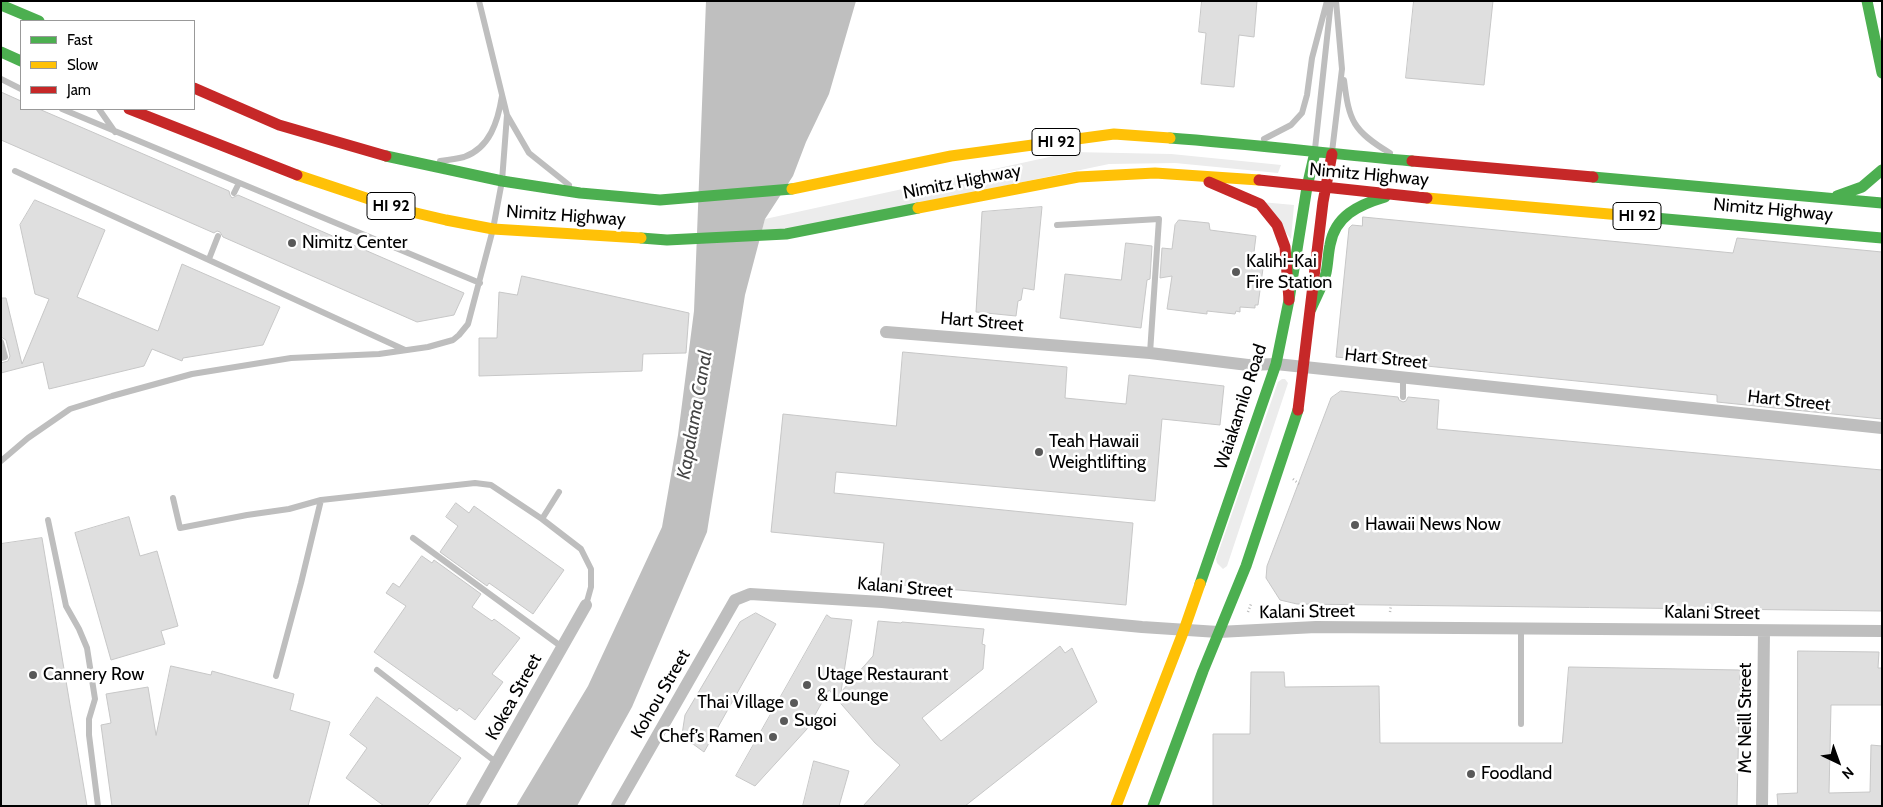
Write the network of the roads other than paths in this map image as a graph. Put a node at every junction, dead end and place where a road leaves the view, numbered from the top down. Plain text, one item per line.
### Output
1 (479, 1) edge
2 (1329, 1) edge
3 (1336, 1) edge
4 (1867, 1) edge
5 (1, 5) edge
6 (37, 20) edge
7 (1, 52) edge
8 (20, 61) edge
9 (1342, 70) junction
10 (1882, 73) edge
11 (1, 79) edge
12 (20, 88) edge
13 (195, 88) edge
14 (502, 90) junction
15 (64, 110) edge
16 (100, 110) edge
17 (131, 110) edge
18 (507, 115) junction
19 (116, 132) junction
20 (1255, 144) junction
21 (1315, 152) junction
22 (1332, 154) junction
23 (388, 157) junction
24 (1400, 158) junction
25 (1882, 170) edge
26 (15, 171) dead end
27 (1191, 174) junction
28 (502, 181) junction
29 (239, 183) junction
30 (1307, 186) junction
31 (1326, 188) junction
32 (234, 193) dead end
33 (580, 193) junction
34 (1392, 195) junction
35 (1828, 199) junction
36 (1882, 204) edge
37 (1057, 226) dead end
38 (493, 229) junction
39 (218, 236) dead end
40 (1882, 238) edge
41 (209, 260) junction
42 (480, 283) junction
43 (1289, 300) junction
44 (1311, 309) junction
45 (886, 332) dead end
46 (1, 342) edge
47 (406, 350) junction
48 (1150, 353) junction
49 (1, 358) edge
50 (1276, 364) junction
51 (1304, 367) junction
52 (1403, 378) junction
53 (1403, 397) dead end
54 (1882, 428) edge
55 (1, 461) edge
56 (559, 492) dead end
57 (172, 498) dead end
58 (321, 500) junction
59 (542, 519) junction
60 (48, 520) dead end
61 (413, 538) dead end
62 (735, 600) joint
63 (586, 605) joint
64 (1521, 628) junction
65 (1184, 630) junction
66 (1764, 631) junction
67 (1882, 631) edge
68 (1218, 632) junction
69 (562, 647) junction
70 (377, 670) dead end
71 (276, 676) dead end
72 (1521, 724) dead end
73 (496, 763) junction
74 (98, 806) edge
75 (472, 806) edge
76 (617, 806) edge
77 (1116, 806) edge
78 (1153, 806) edge
79 (1762, 806) edge

1 - 14 lane
2 - 20 lane
2 - 21 lane, Waiakamilo Road
3 - 9 lane
4 - 10 main road
5 - 6 main road
7 - 8 main road
9 - 22 lane
9 - 24 lane
11 - 12 lane
13 - 23 main road, Nimitz Highway / HI 92
14 - 18 lane
14 - 23 lane
15 - 19 lane
16 - 19 lane
17 - 38 main road, Nimitz Highway / HI 92
18 - 28 lane
18 - 33 lane
19 - 29 lane
20 - 21 main road, Nimitz Highway / HI 92
20 - 33 main road, Nimitz Highway / HI 92
21 - 22 main road, Nimitz Highway / HI 92
21 - 30 main road, Waiakamilo Road
22 - 24 main road, Nimitz Highway / HI 92
22 - 31 main road
23 - 28 main road, Nimitz Highway / HI 92
24 - 35 main road, Nimitz Highway / HI 92
25 - 35 main road
26 - 41 lane
27 - 30 main road, Nimitz Highway / HI 92
27 - 38 main road, Nimitz Highway / HI 92
27 - 43 main road
28 - 33 main road, Nimitz Highway / HI 92
28 - 38 lane
29 - 32 lane
29 - 42 lane
30 - 31 main road, Nimitz Highway / HI 92
30 - 43 main road, Waiakamilo Road
31 - 34 main road, Nimitz Highway / HI 92
31 - 44 main road
34 - 40 main road, Nimitz Highway / HI 92
34 - 44 main road
35 - 36 main road, Nimitz Highway / HI 92
37 - 48 lane
38 - 42 lane
39 - 41 lane
41 - 47 lane
42 - 47 lane
43 - 50 main road, Waiakamilo Road
44 - 51 main road
45 - 48 street, Hart Street
46 - 49 lane
47 - 55 lane
48 - 50 street, Hart Street
50 - 51 street, Hart Street
50 - 65 main road, Waiakamilo Road
51 - 52 street, Hart Street
51 - 68 main road
52 - 53 lane
52 - 54 street, Hart Street
56 - 59 lane
57 - 58 lane
58 - 59 lane
58 - 71 lane
59 - 63 lane
60 - 74 lane
61 - 69 lane
62 - 65 street, Kalani Street
62 - 76 street, Kohou Street
63 - 69 street, Kokea Street
64 - 66 street, Kalani Street
64 - 68 street, Kalani Street
64 - 72 lane
65 - 68 street, Kalani Street
65 - 77 main road, Waiakamilo Road
66 - 67 street, Kalani Street
66 - 79 street, Mc Neill Street
68 - 78 main road
69 - 73 street, Kokea Street
70 - 73 lane
73 - 75 street, Kokea Street

